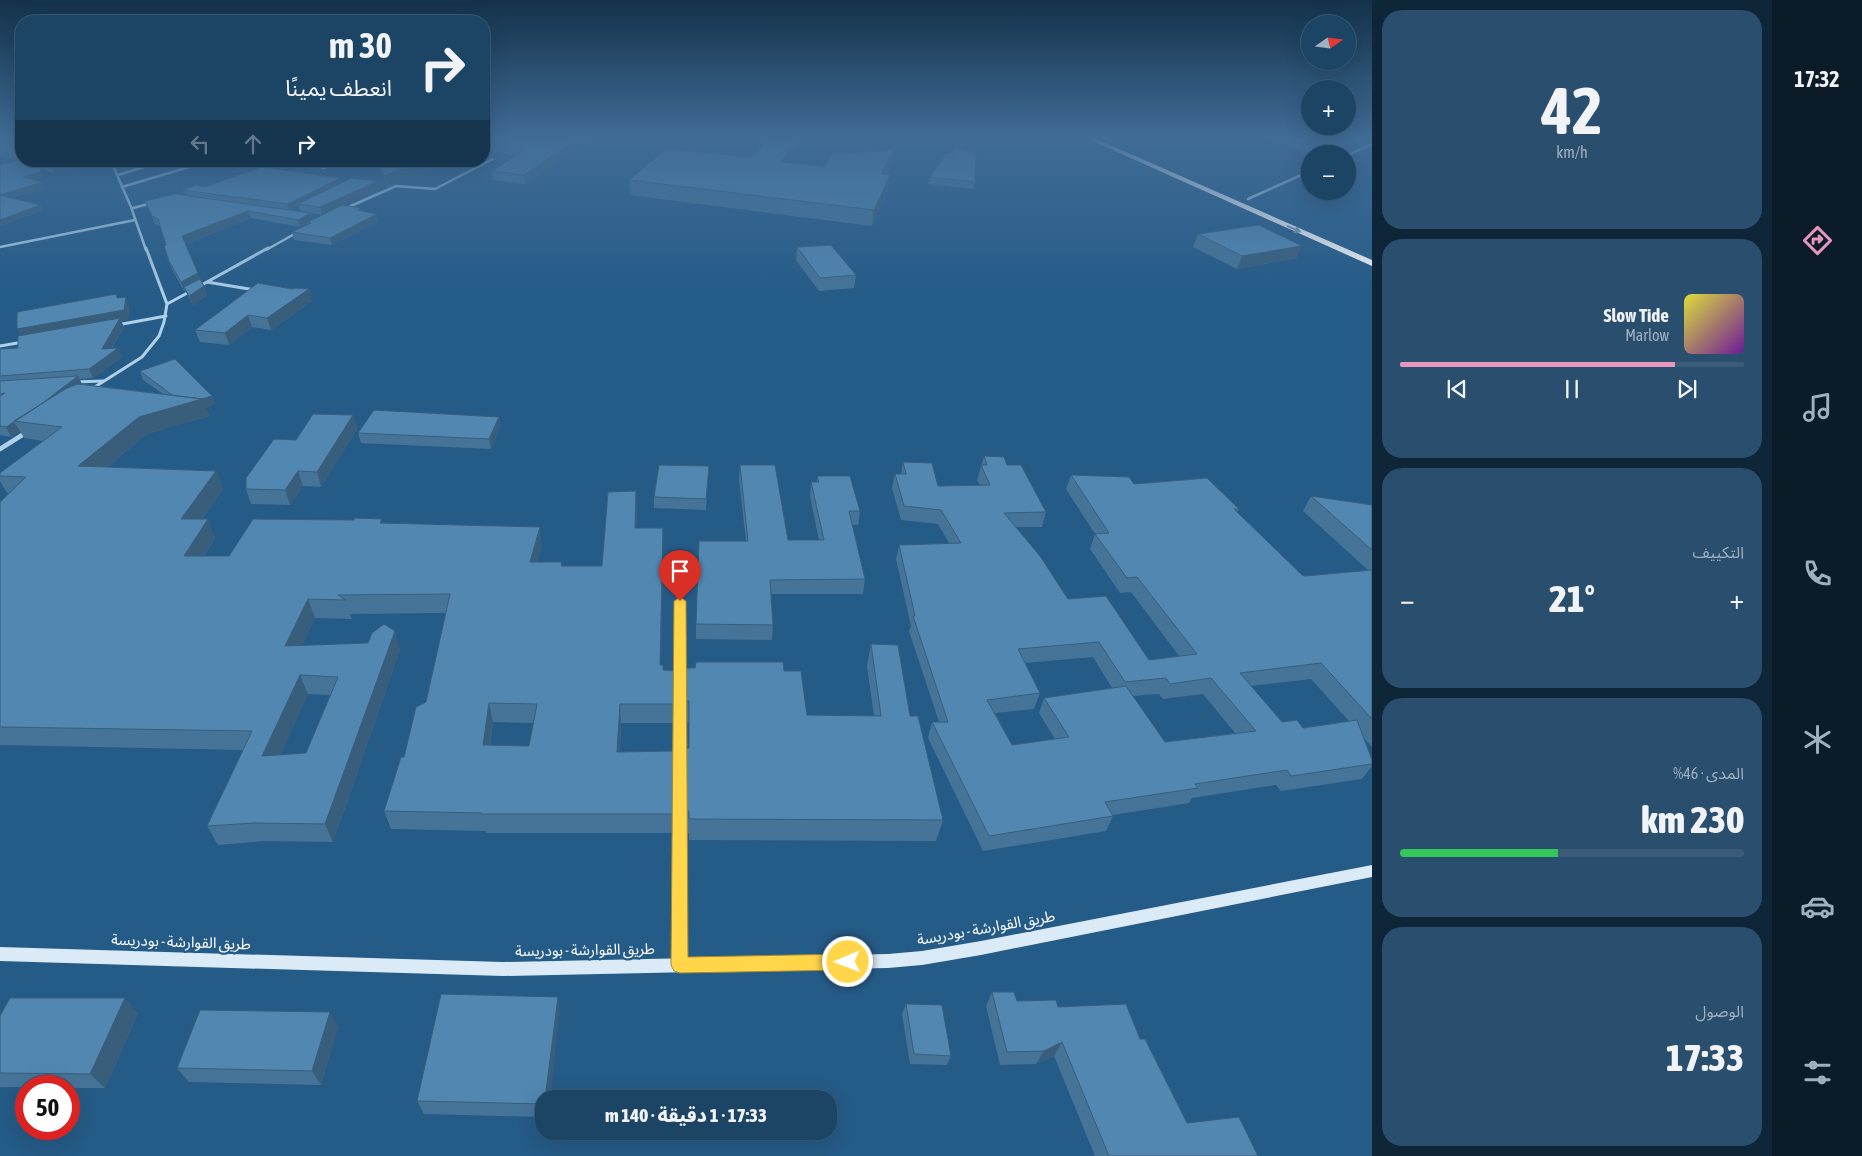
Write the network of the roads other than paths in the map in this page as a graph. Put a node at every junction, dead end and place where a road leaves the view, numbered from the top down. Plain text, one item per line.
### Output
1 (125, 192) edge
2 (382, 192) edge
3 (1211, 192) edge
4 (1232, 192) edge
5 (1264, 192) edge
6 (1248, 199) junction
7 (159, 201) edge
8 (133, 208) junction
9 (339, 211) edge
10 (1283, 214) dead end
11 (136, 220) junction
12 (306, 228) edge
13 (0, 247) edge
14 (1372, 263) edge
15 (206, 282) junction
16 (259, 291) edge
17 (167, 304) junction
18 (166, 316) junction
19 (107, 327) edge
20 (29, 341) edge
21 (0, 346) edge
22 (104, 381) junction
23 (64, 383) edge
24 (88, 391) edge
25 (32, 428) edge
26 (0, 449) edge
27 (680, 601) dead end
28 (1372, 871) edge
29 (0, 954) edge
30 (680, 965) junction

1 - 8 street
2 - 9 street
3 -> 14 highway
4 - 6 highway
5 - 6 street
6 - 10 highway
7 - 8 street
8 - 11 street
11 - 13 street
11 - 17 street
12 - 15 street
15 - 16 street
15 - 17 street
17 - 18 street
18 - 19 street
18 - 22 street
20 - 21 street
22 - 23 street
22 - 24 street
25 - 26 street
27 - 30 street
28 - 30 main road, طريق القوارشة - بودريسة
29 - 30 main road, طريق القوارشة - بودريسة

